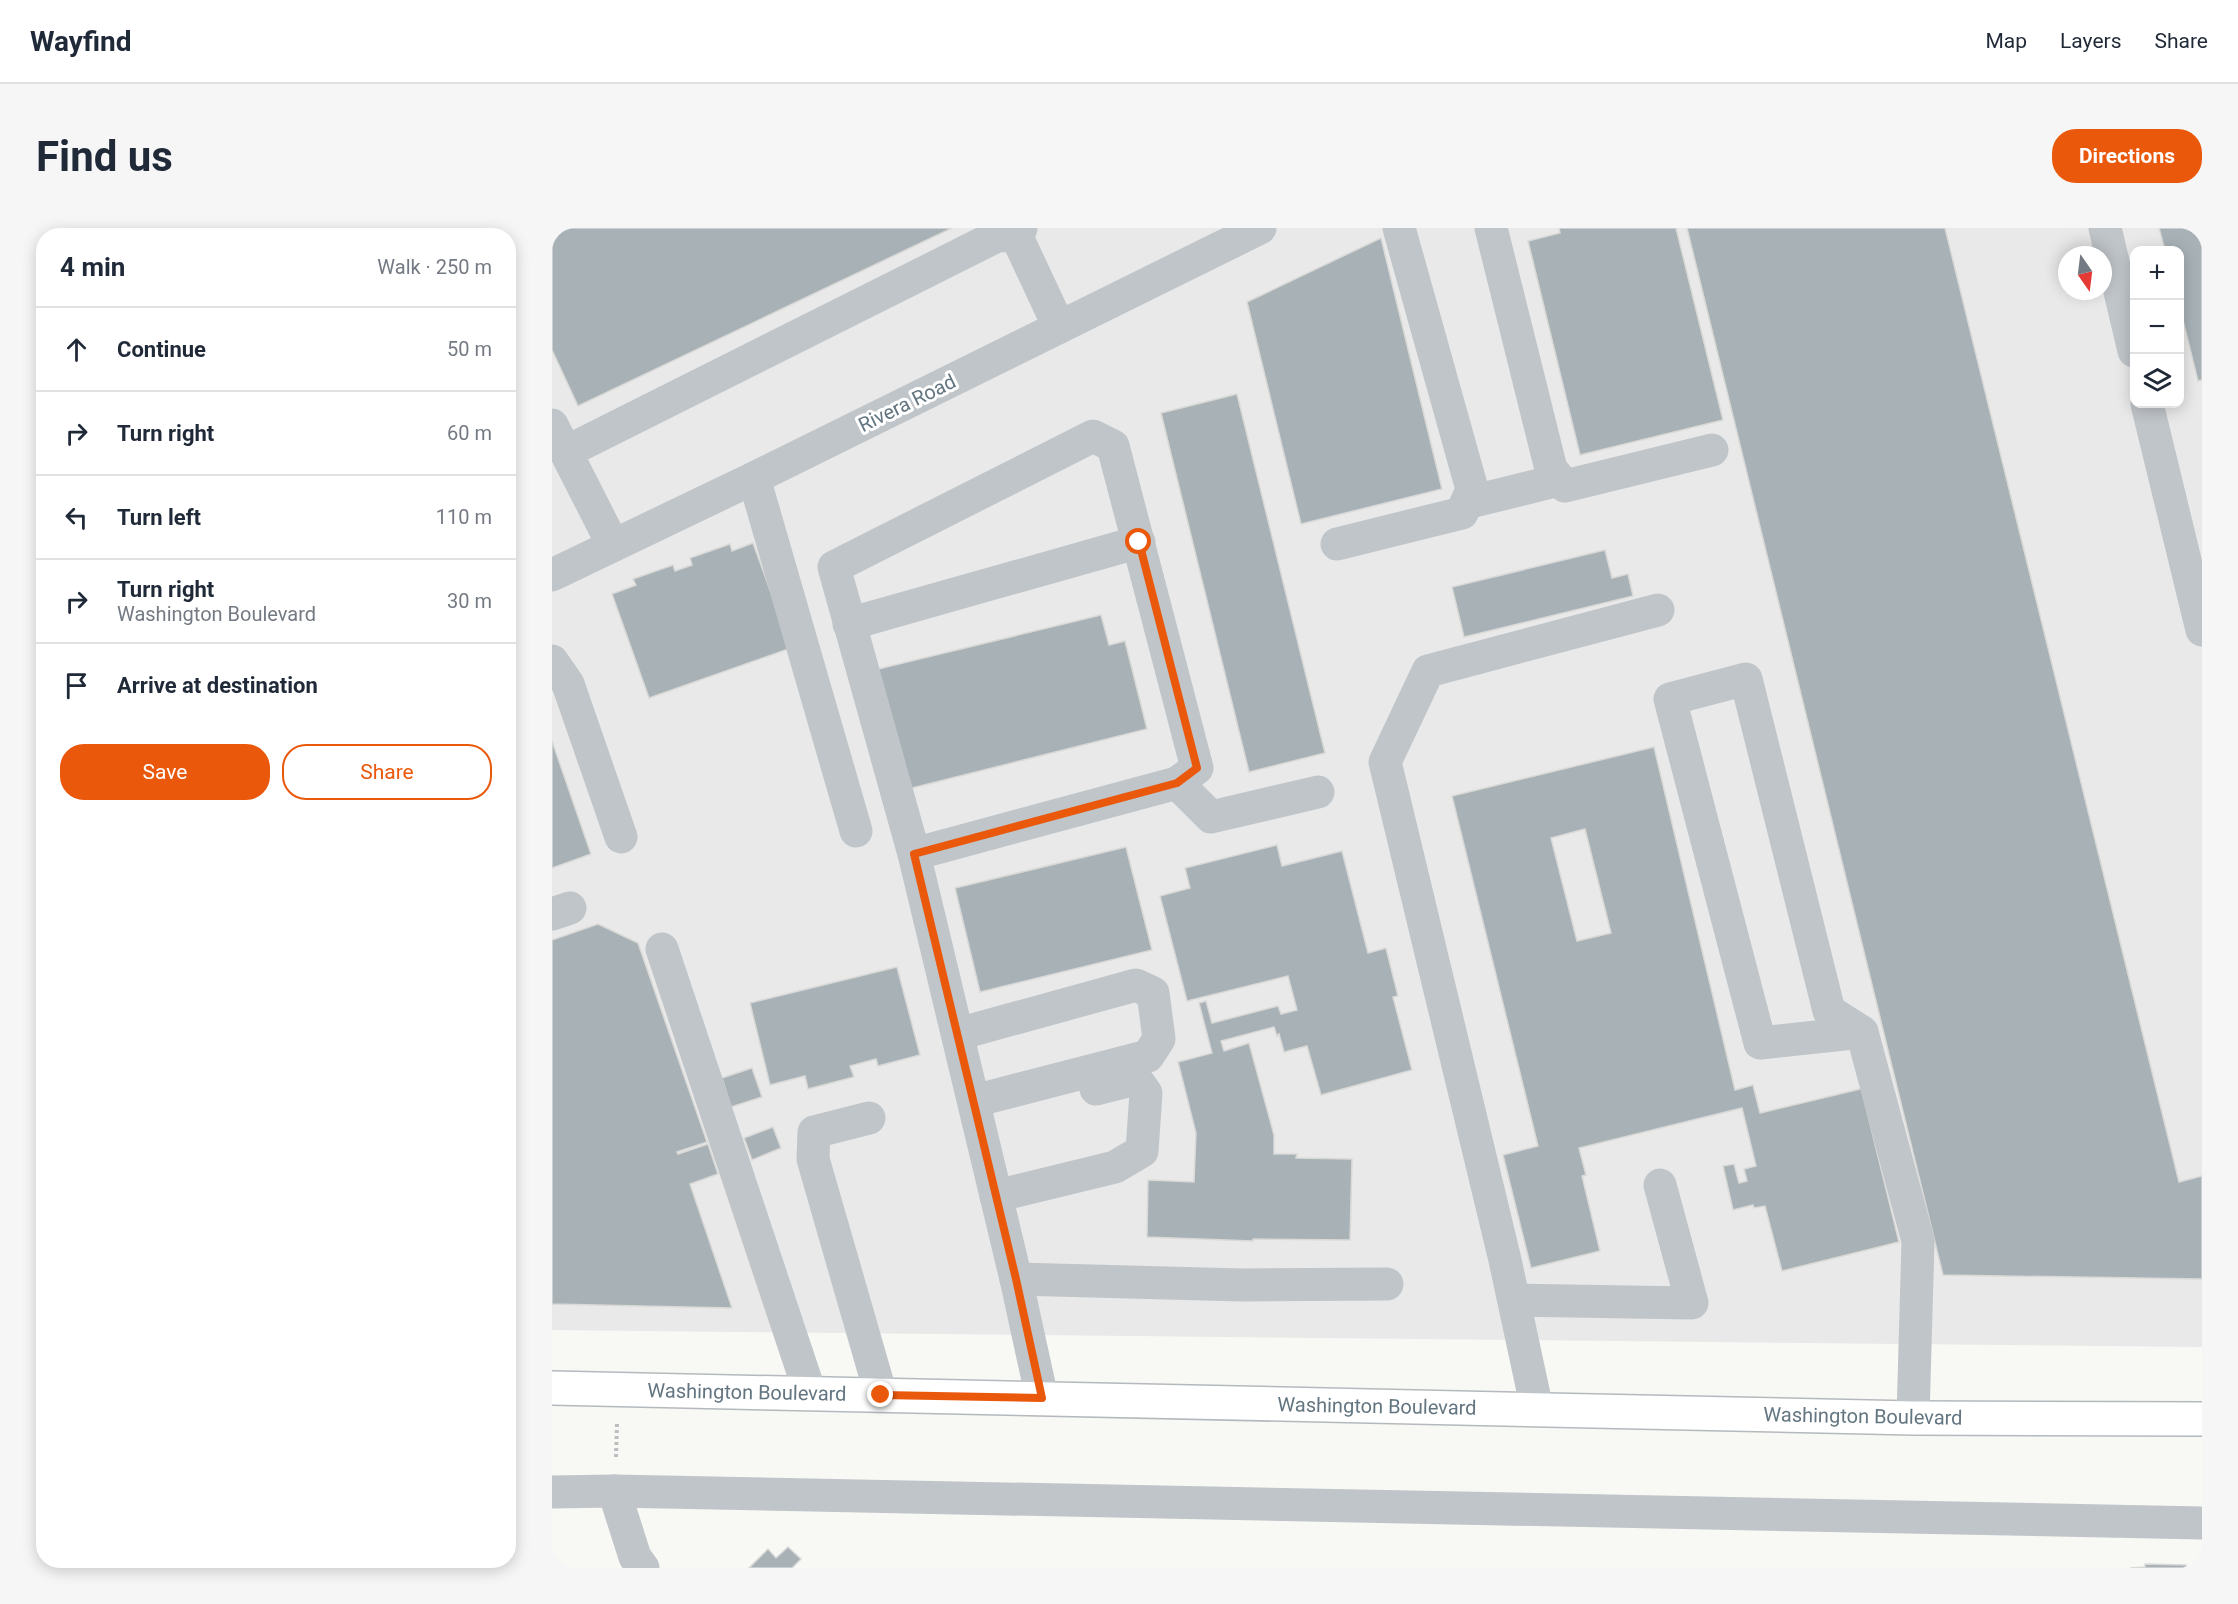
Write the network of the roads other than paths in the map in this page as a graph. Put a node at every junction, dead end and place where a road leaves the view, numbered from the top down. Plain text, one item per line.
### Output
1 (1260, 228) edge
2 (1399, 228) edge
3 (1491, 228) edge
4 (2105, 228) edge
5 (1019, 233) edge
6 (1059, 327) junction
7 (2130, 334) edge
8 (2148, 408) edge
9 (559, 439) edge
10 (1712, 450) dead end
11 (754, 478) junction
12 (1559, 480) junction
13 (1466, 503) junction
14 (1139, 542) junction
15 (1337, 544) dead end
16 (613, 545) junction
17 (552, 575) edge
18 (1658, 610) dead end
19 (849, 624) junction
20 (2202, 630) edge
21 (552, 661) edge
22 (1177, 783) junction
23 (1318, 792) dead end
24 (856, 831) dead end
25 (621, 837) dead end
26 (914, 854) junction
27 (662, 949) dead end
28 (1862, 1032) junction
29 (958, 1034) junction
30 (976, 1111) junction
31 (869, 1118) dead end
32 (1660, 1185) dead end
33 (996, 1196) junction
34 (1016, 1279) junction
35 (1387, 1284) dead end
36 (1514, 1300) junction
37 (552, 1388) edge
38 (810, 1393) junction
39 (881, 1395) junction
40 (1042, 1398) junction
41 (1537, 1409) junction
42 (1913, 1418) junction
43 (2202, 1419) edge
44 (614, 1491) junction
45 (552, 1492) edge
46 (2202, 1523) edge
47 (643, 1568) edge

1 - 6 street, Rivera Road
2 - 13 street
3 - 12 street
4 - 7 street
5 - 6 street
5 - 9 street
6 - 11 street, Rivera Road
8 - 20 street
9 - 16 street
10 - 12 street
11 - 16 street, Rivera Road
11 - 24 street
12 - 13 street
13 - 15 street
14 - 19 street
14 - 19 street
14 - 22 street
16 - 17 street, Rivera Road
18 - 36 street
19 - 26 street
21 - 25 street
22 - 23 street
22 - 26 street
26 - 29 street
27 - 38 street
28 - 28 street
28 - 42 street
29 - 30 street
29 - 30 street
30 - 33 street
30 - 33 street
31 - 39 street
32 - 36 street
33 - 34 street
34 - 35 street
34 - 40 street
36 - 41 street
37 - 38 main road, Washington Boulevard
38 - 39 main road, Washington Boulevard
39 - 40 main road, Washington Boulevard
40 - 41 main road, Washington Boulevard
41 - 42 main road, Washington Boulevard
42 - 43 main road, Washington Boulevard
44 - 45 street
44 - 46 street
44 - 47 street

